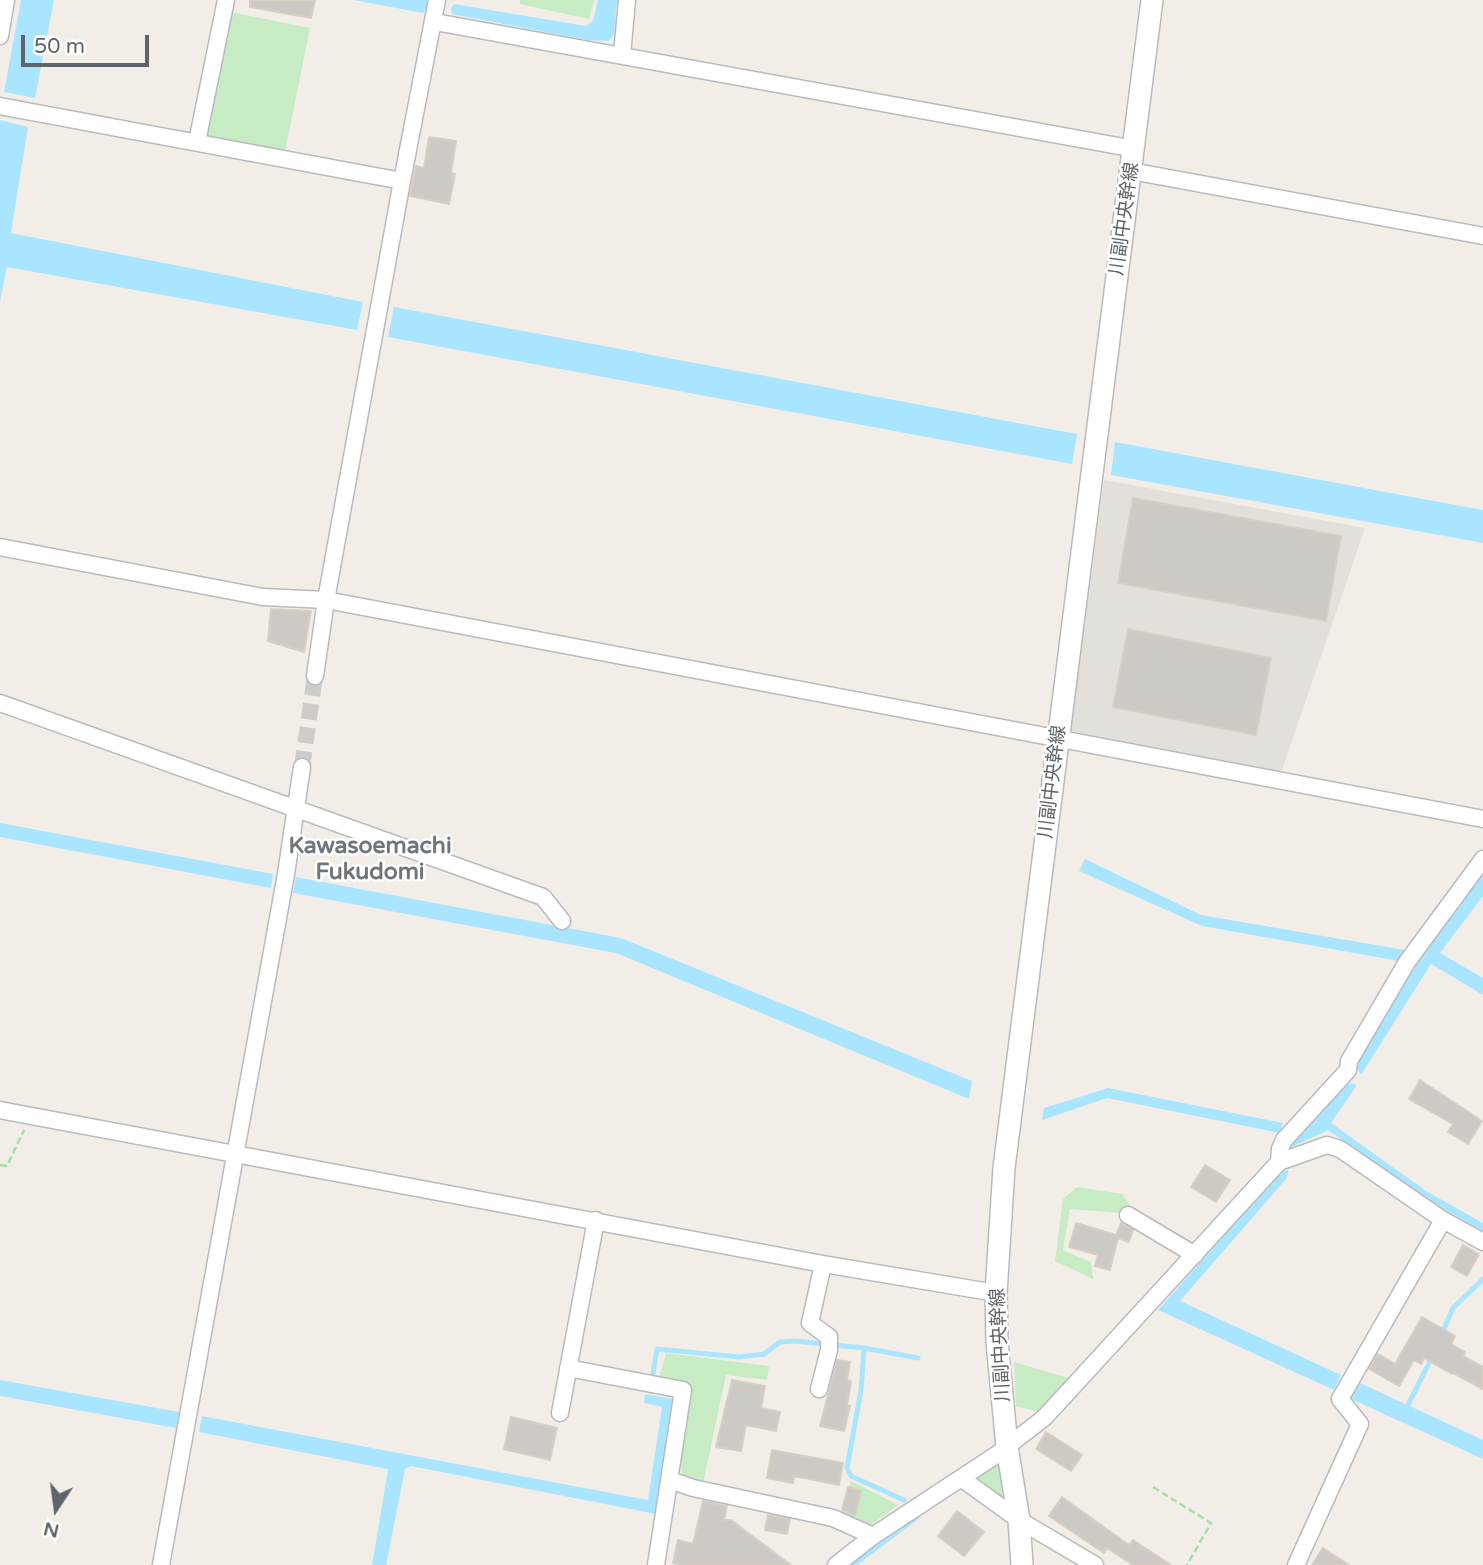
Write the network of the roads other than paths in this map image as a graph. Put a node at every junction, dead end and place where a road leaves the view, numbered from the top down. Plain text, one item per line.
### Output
1 (6, 0) edge
2 (226, 0) edge
3 (437, 0) edge
4 (627, 0) edge
5 (1152, 0) edge
6 (435, 22) junction
7 (0, 36) edge
8 (622, 55) junction
9 (0, 106) edge
10 (197, 142) junction
11 (1135, 149) junction
12 (1131, 171) junction
13 (402, 181) junction
14 (1483, 236) edge
15 (0, 547) edge
16 (326, 600) junction
17 (315, 676) tunnel mouth
18 (0, 703) edge
19 (1059, 738) junction
20 (302, 767) tunnel mouth
21 (295, 807) junction
22 (1483, 819) edge
23 (1483, 859) edge
24 (562, 921) dead end
25 (0, 1110) edge
26 (234, 1154) junction
27 (1279, 1162) junction
28 (1128, 1215) dead end
29 (596, 1220) junction
30 (1443, 1220) junction
31 (1483, 1242) edge
32 (1195, 1255) junction
33 (823, 1264) junction
34 (996, 1293) junction
35 (568, 1368) junction
36 (818, 1389) dead end
37 (560, 1413) dead end
38 (1007, 1447) junction
39 (961, 1478) junction
40 (670, 1480) junction
41 (1019, 1520) junction
42 (873, 1536) junction
43 (161, 1565) edge
44 (656, 1565) edge
45 (836, 1565) edge
46 (1022, 1565) edge
47 (1095, 1565) edge
48 (1296, 1565) edge

1 - 7 street
2 - 10 street
3 - 6 street
4 - 8 street
5 - 11 street, 川副中央幹線
6 - 8 street
6 - 13 street
8 - 11 street
9 - 10 street
10 - 13 street
11 - 12 street, 川副中央幹線
12 - 14 street
12 - 19 street, 川副中央幹線
13 - 16 street
15 - 16 street
16 - 17 street
16 - 19 street
18 - 21 street
19 - 22 street
19 - 34 street, 川副中央幹線
20 - 21 street
21 - 24 street
21 - 26 street
23 - 27 street
25 - 26 street
26 - 29 street
26 - 43 street
27 - 30 street
27 - 32 street
28 - 32 street
29 - 33 street
29 - 35 street
30 - 31 street
30 - 48 street
32 - 38 street
33 - 34 street
33 - 36 street
34 - 38 street, 川副中央幹線
35 - 37 street
35 - 40 street
38 - 39 street
38 - 41 street, 川副中央幹線
39 - 41 street
39 - 42 street
40 - 42 street
40 - 44 street
41 - 46 street, 川副中央幹線
41 - 47 street
42 - 45 street

